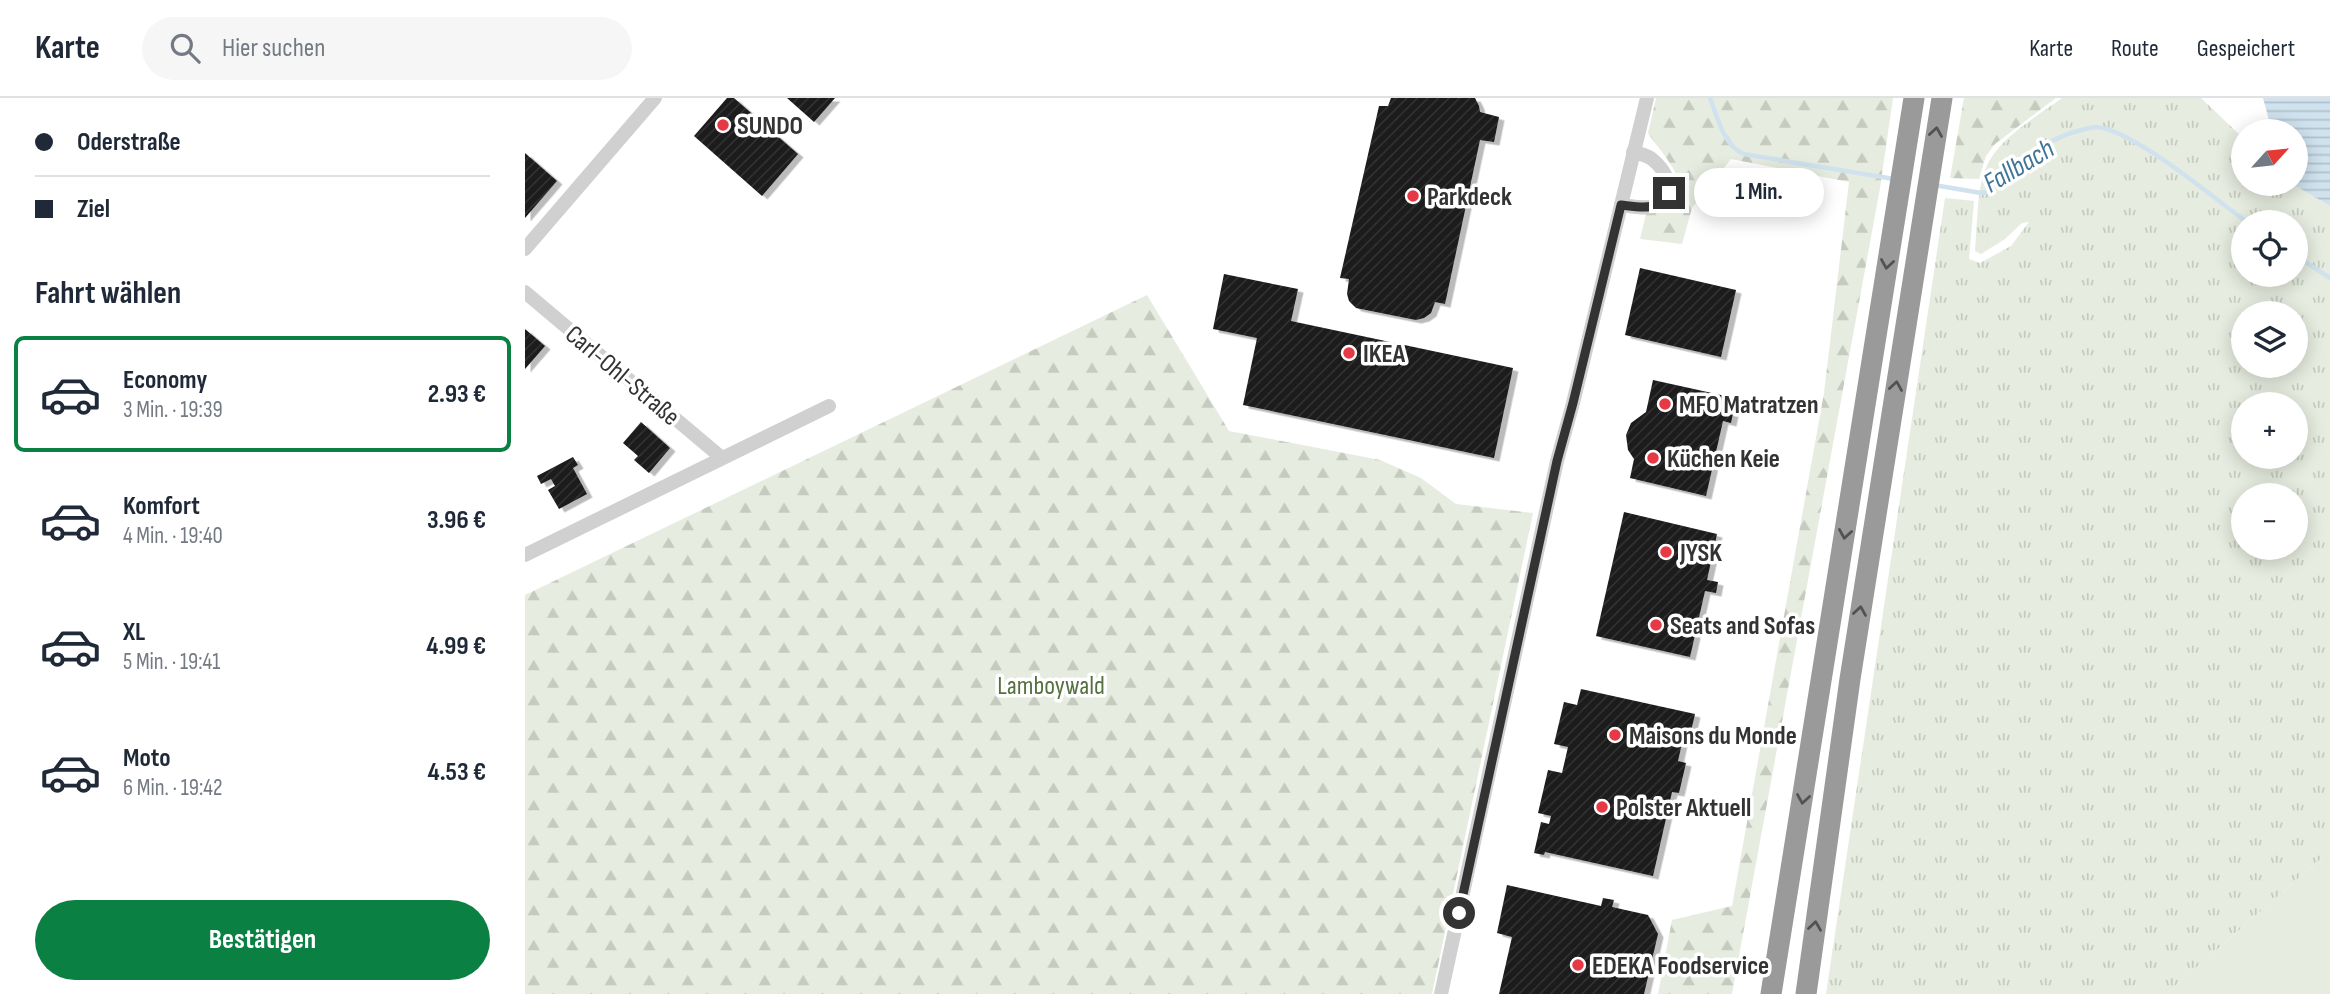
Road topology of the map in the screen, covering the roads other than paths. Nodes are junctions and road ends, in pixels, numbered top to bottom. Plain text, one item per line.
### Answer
1 (655, 98) edge
2 (1647, 98) edge
3 (1914, 98) edge
4 (1942, 98) edge
5 (1633, 152) junction
6 (1621, 205) junction
7 (525, 249) edge
8 (525, 292) edge
9 (829, 406) dead end
10 (722, 458) junction
11 (525, 555) edge
12 (1441, 994) edge
13 (1771, 994) edge
14 (1806, 994) edge

1 - 7 street
2 - 5 street
3 -> 13 highway
14 -> 4 highway
5 - 6 street
5 - 6 street
6 - 12 street
8 - 10 street, Carl-Ohl-Straße
9 - 10 street
10 - 11 street

